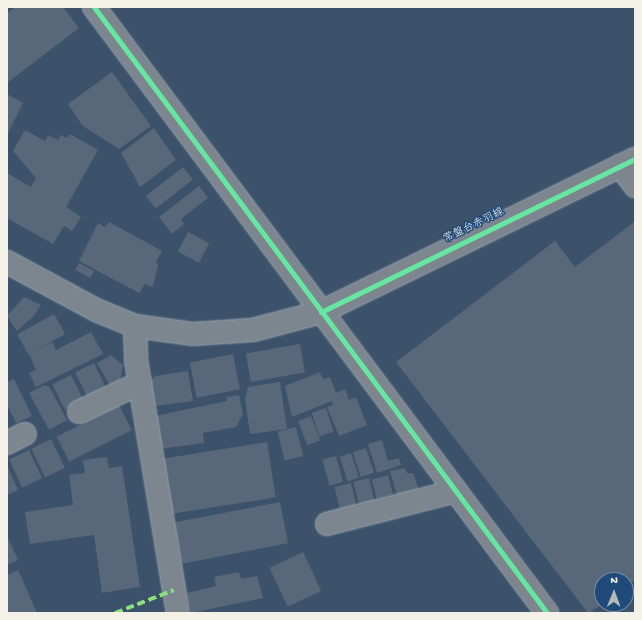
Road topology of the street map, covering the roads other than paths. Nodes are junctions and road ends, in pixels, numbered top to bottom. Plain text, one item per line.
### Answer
1 (94, 7) edge
2 (628, 162) edge
3 (635, 186) edge
4 (7, 262) edge
5 (321, 312) junction
6 (135, 326) junction
7 (140, 383) junction
8 (79, 412) dead end
9 (456, 491) junction
10 (327, 524) dead end
11 (178, 613) edge
12 (547, 613) edge

1 - 5 street
2 - 3 street
2 - 5 street, 常盤台赤羽線
4 - 6 street, 常盤台赤羽線
5 - 6 street, 常盤台赤羽線
5 - 9 street
6 - 7 street
7 - 8 street
7 - 11 street
9 - 10 street
9 - 12 street

